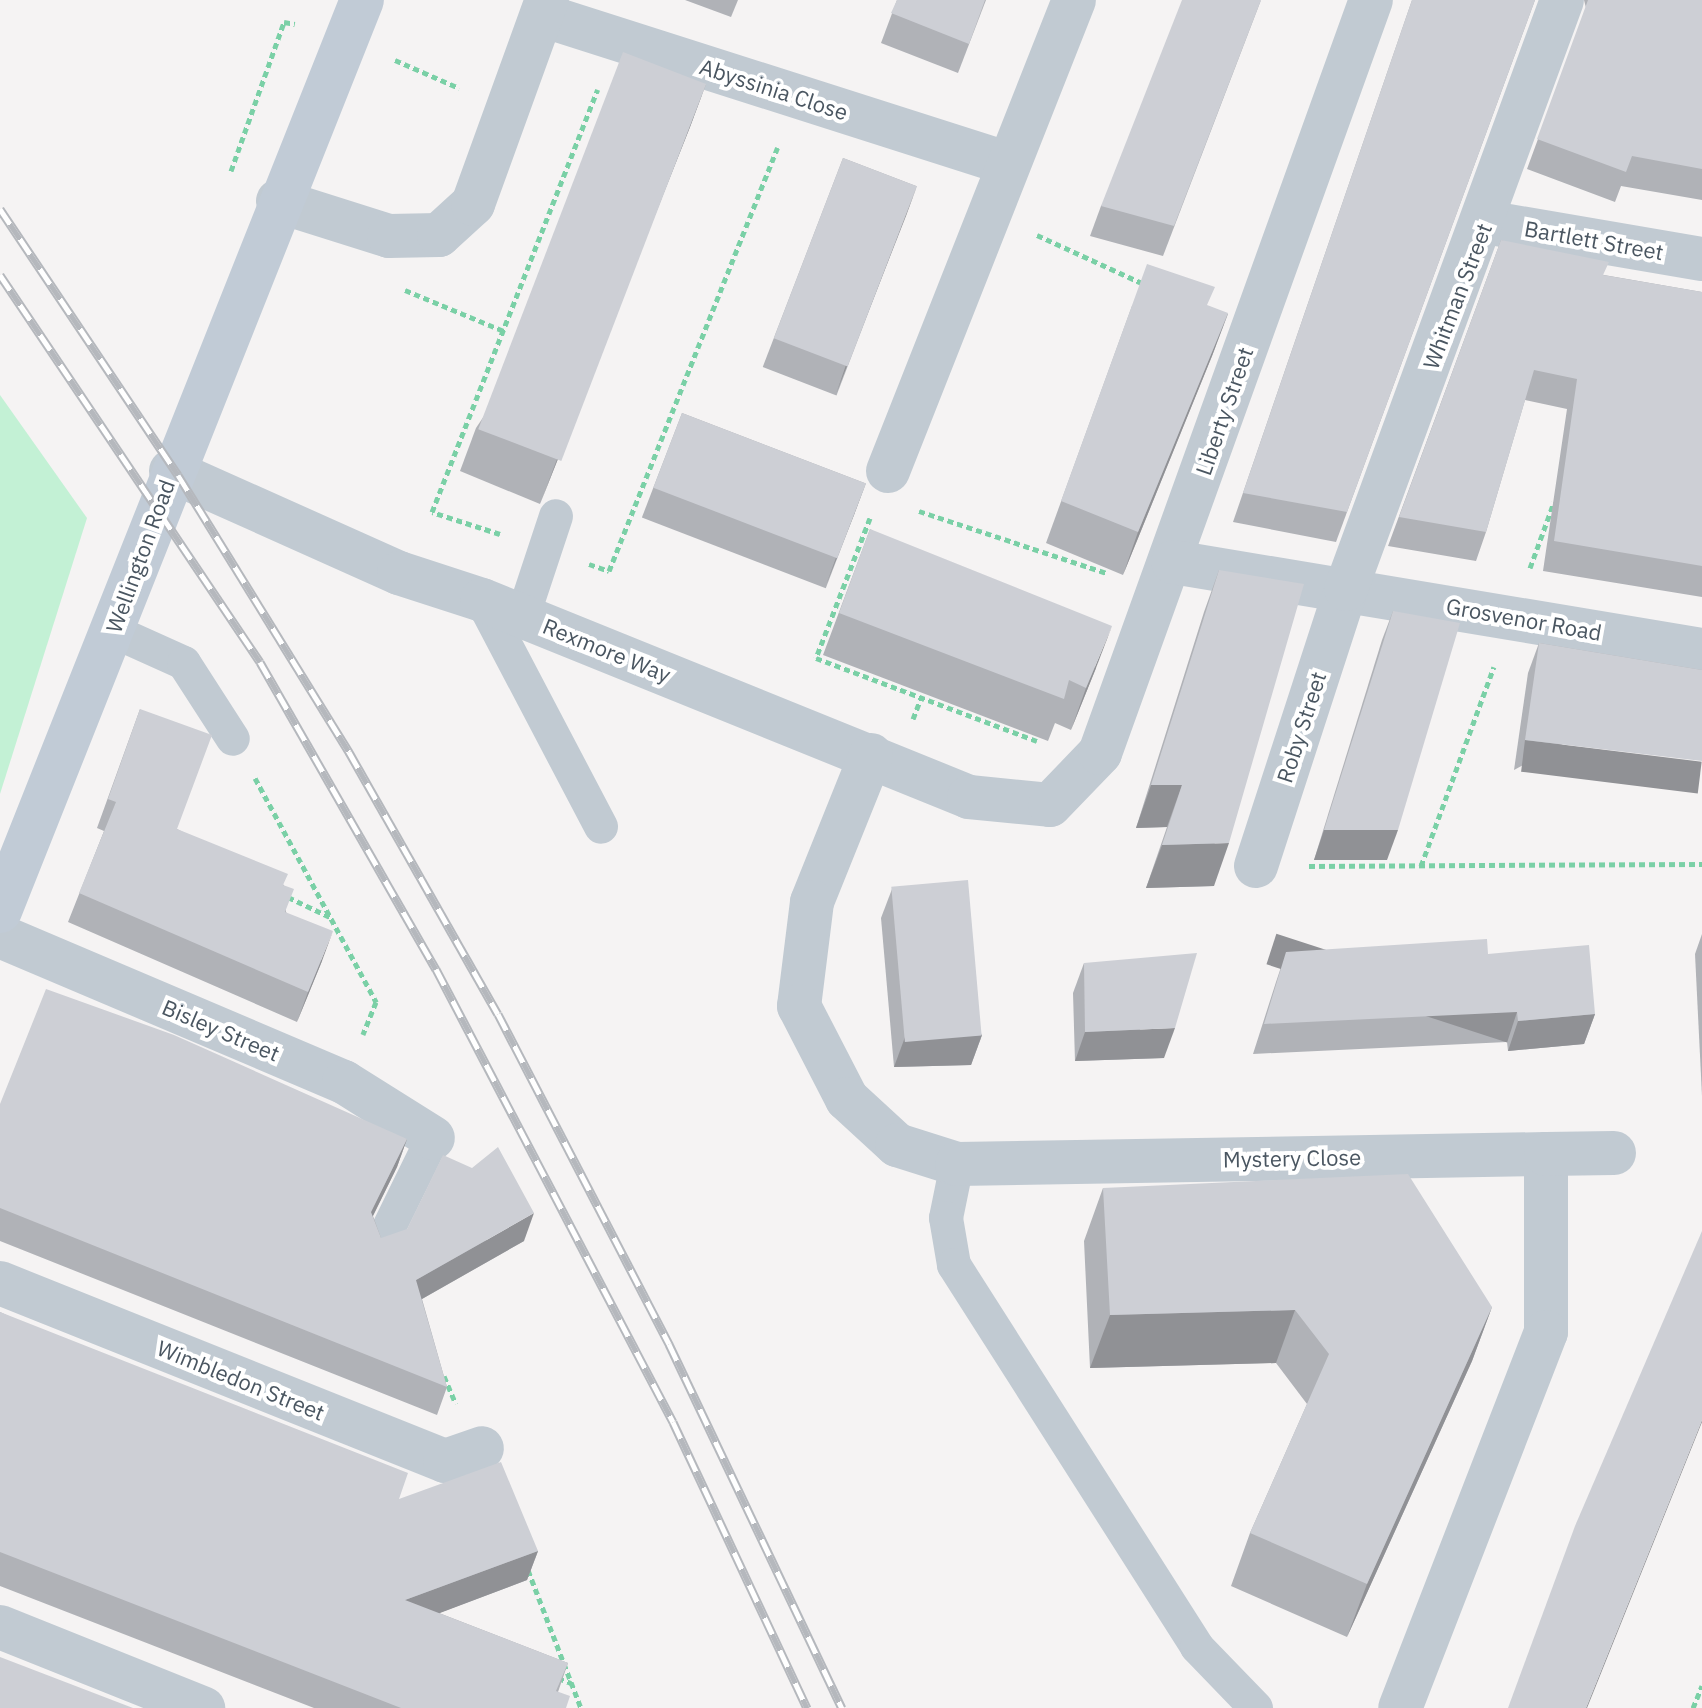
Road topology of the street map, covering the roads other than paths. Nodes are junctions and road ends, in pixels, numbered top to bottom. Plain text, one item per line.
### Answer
1 (1074, 0) edge
2 (1371, 0) edge
3 (1562, 0) edge
4 (544, 8) edge
5 (354, 19) edge
6 (1006, 163) junction
7 (278, 201) junction
8 (1485, 222) junction
9 (1702, 259) edge
10 (171, 471) junction
11 (898, 489) road end
12 (556, 516) dead end
13 (1167, 577) junction
14 (1346, 589) junction
15 (482, 600) junction
16 (523, 616) junction
17 (113, 631) junction
18 (1702, 650) edge
19 (233, 739) road end
20 (871, 755) junction
21 (1050, 805) joint
22 (601, 827) dead end
23 (1256, 866) road end
24 (0, 911) edge
25 (0, 936) edge
26 (433, 1138) joint
27 (1614, 1153) dead end
28 (1546, 1154) junction
29 (957, 1164) junction
30 (379, 1248) edge
31 (0, 1283) edge
32 (482, 1448) dead end
33 (0, 1627) edge
34 (203, 1708) edge
35 (1256, 1708) edge
36 (1400, 1708) edge

1 - 6 street
2 - 13 street, Liberty Street
3 - 8 street, Whitman Street
4 - 6 street, Abyssinia Close
4 - 7 street
5 - 7 main road, Wellington Road
6 - 11 street
7 - 10 main road, Wellington Road
8 - 9 street, Bartlett Street
8 - 14 street, Whitman Street
10 - 15 street, Rexmore Way
10 - 17 main road, Wellington Road
12 - 16 lane
13 - 14 street, Grosvenor Road
13 - 21 street, Liberty Street
14 - 18 street, Grosvenor Road
14 - 23 street, Roby Street
15 - 16 street, Rexmore Way
15 - 22 lane
16 - 20 street, Rexmore Way
17 - 19 lane
17 - 24 main road, Wellington Road
20 - 21 street, Rexmore Way
20 - 29 street, Mystery Close
25 - 26 street, Bisley Street
26 - 30 lane
27 - 28 street, Mystery Close
28 - 29 street, Mystery Close
28 - 36 street
29 - 35 lane
31 - 32 street, Wimbledon Street
33 - 34 street

